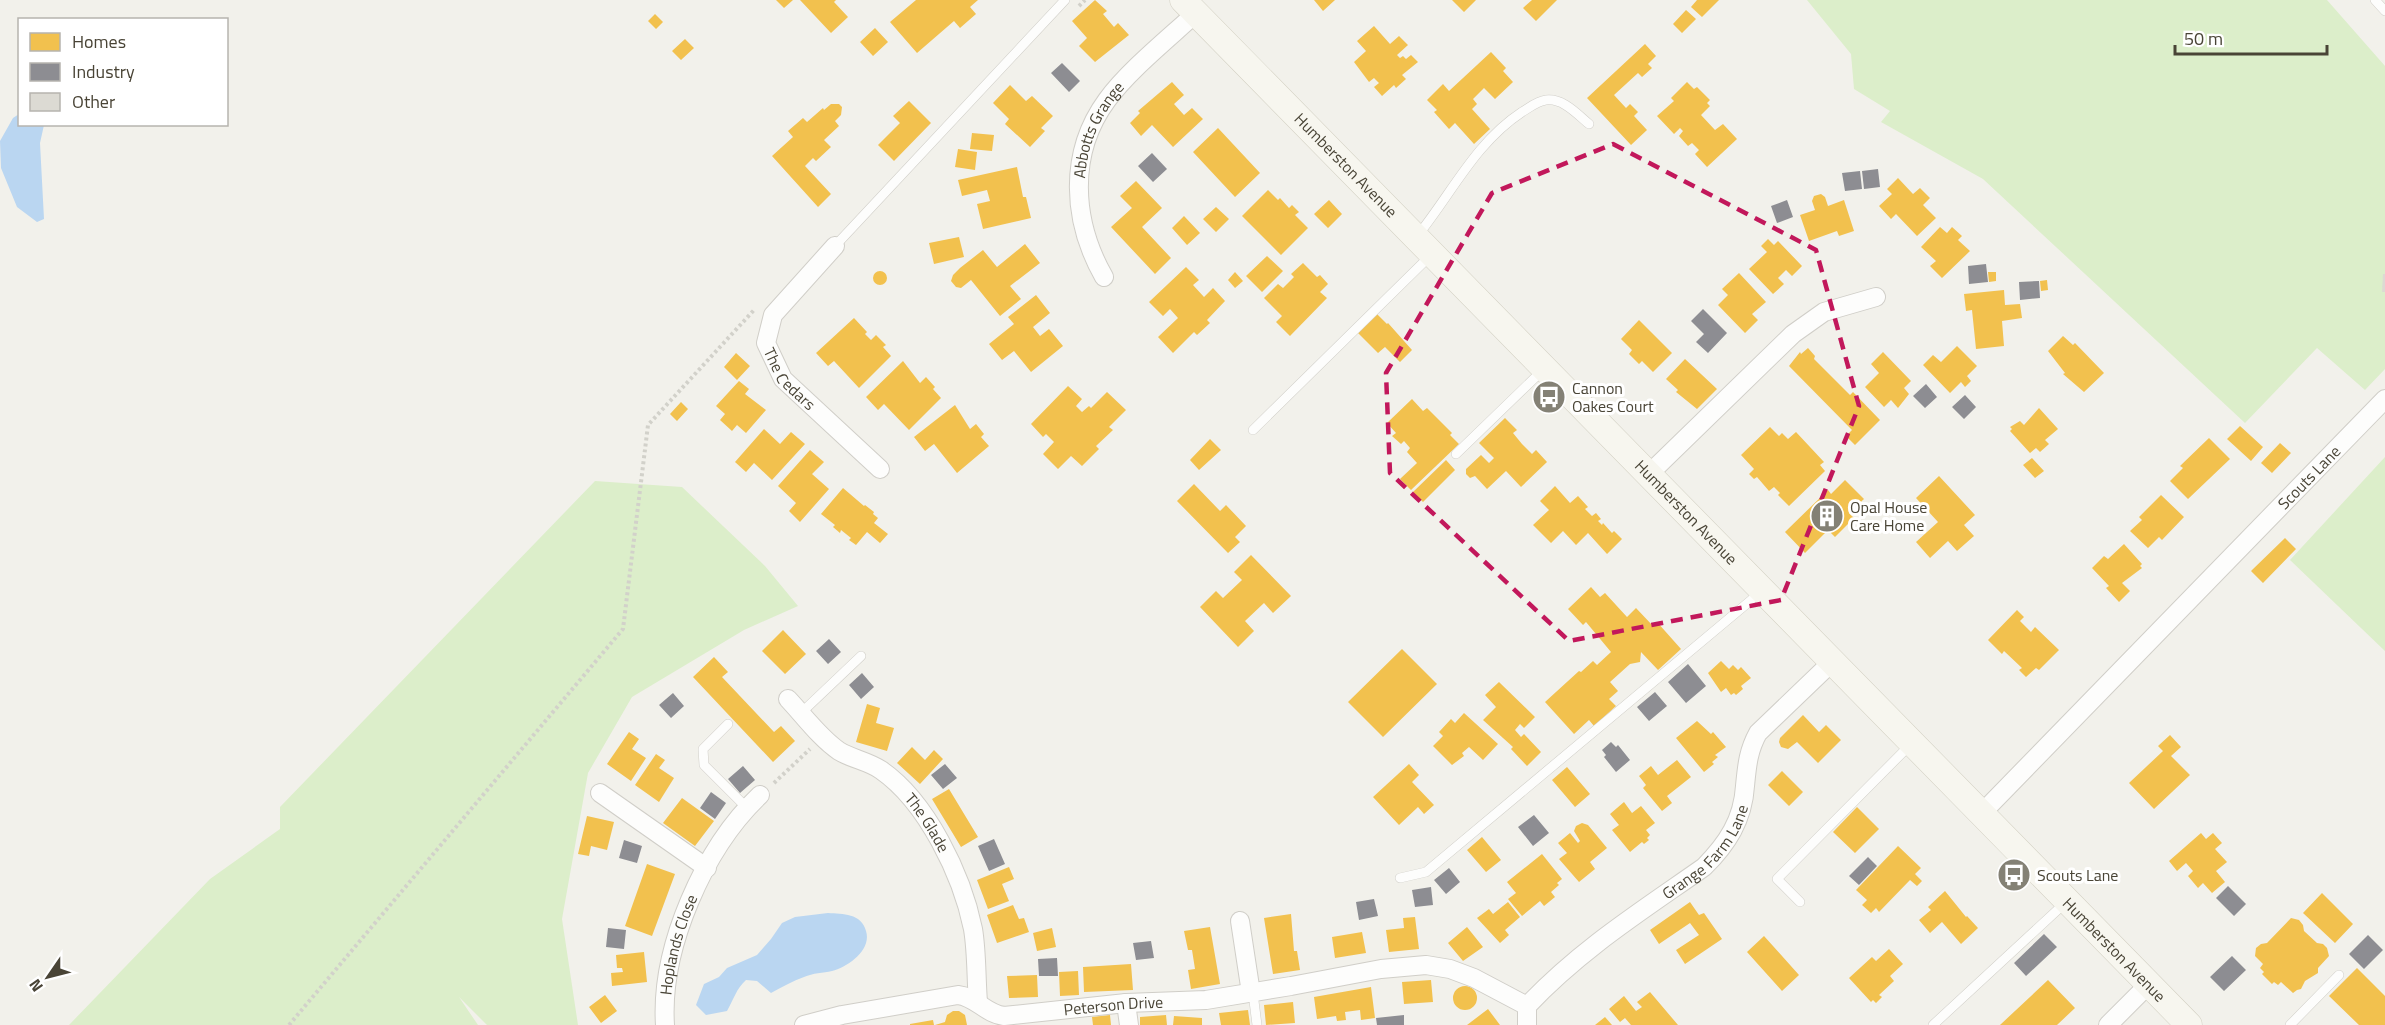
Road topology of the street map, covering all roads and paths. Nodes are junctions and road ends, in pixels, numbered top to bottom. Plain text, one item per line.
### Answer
1 (1065, 0) edge
2 (1085, 0) edge
3 (2374, 0) edge
4 (1190, 6) edge
5 (1077, 9) dead end
6 (2385, 11) edge
7 (1589, 124) dead end
8 (1425, 245) junction
9 (835, 246) joint
10 (1104, 277) dead end
11 (1876, 297) dead end
12 (758, 306) dead end
13 (1546, 368) junction
14 (2385, 399) edge
15 (1253, 430) dead end
16 (1456, 454) dead end
17 (880, 469) dead end
18 (1650, 473) junction
19 (1762, 591) junction
20 (861, 656) dead end
21 (1832, 662) junction
22 (788, 699) dead end
23 (801, 712) junction
24 (728, 724) dead end
25 (824, 736) junction
26 (1911, 743) junction
27 (600, 793) dead end
28 (754, 802) junction
29 (1981, 814) junction
30 (707, 868) junction
31 (1400, 878) dead end
32 (2067, 901) junction
33 (1800, 902) dead end
34 (1240, 921) dead end
35 (2338, 975) dead end
36 (2149, 984) junction
37 (1252, 993) junction
38 (980, 1003) junction
39 (1126, 1003) junction
40 (1527, 1006) junction
41 (843, 1020) edge
42 (289, 1025) edge
43 (665, 1025) edge
44 (804, 1025) edge
45 (983, 1025) edge
46 (1129, 1025) edge
47 (1257, 1025) edge
48 (1527, 1025) edge
49 (1933, 1025) edge
50 (2108, 1025) edge
51 (2189, 1025) edge
52 (2290, 1025) edge

1 - 9 lane
2 - 5 path
3 - 6 lane
4 - 8 main road, Humberston Avenue
4 - 10 street, Abbotts Grange
7 - 8 lane
8 - 13 main road, Humberston Avenue
8 - 15 lane
9 - 17 street, The Cedars
11 - 18 street
12 - 42 path
13 - 16 lane
13 - 18 main road, Humberston Avenue
14 - 29 street, Scouts Lane
18 - 19 main road, Humberston Avenue
19 - 21 main road, Humberston Avenue
19 - 31 lane
20 - 23 lane
21 - 26 main road, Humberston Avenue
21 - 40 street, Grange Farm Lane
22 - 23 street, The Glade
23 - 25 street, The Glade
24 - 28 lane
25 - 28 path
25 - 38 street, The Glade
26 - 29 main road, Humberston Avenue
26 - 33 lane
27 - 30 street
28 - 30 street, Hoplands Close
29 - 32 main road, Humberston Avenue
30 - 43 street, Hoplands Close
32 - 36 main road, Humberston Avenue
32 - 49 lane
34 - 37 street
35 - 52 lane
36 - 50 street
36 - 51 main road, Humberston Avenue
37 - 39 street, Peterson Drive
37 - 40 street, Peterson Drive
37 - 47 lane
38 - 39 street, Peterson Drive
38 - 41 street, Peterson Drive
38 - 45 street, The Glade
39 - 46 street
40 - 48 street
41 - 44 street, Peterson Drive

